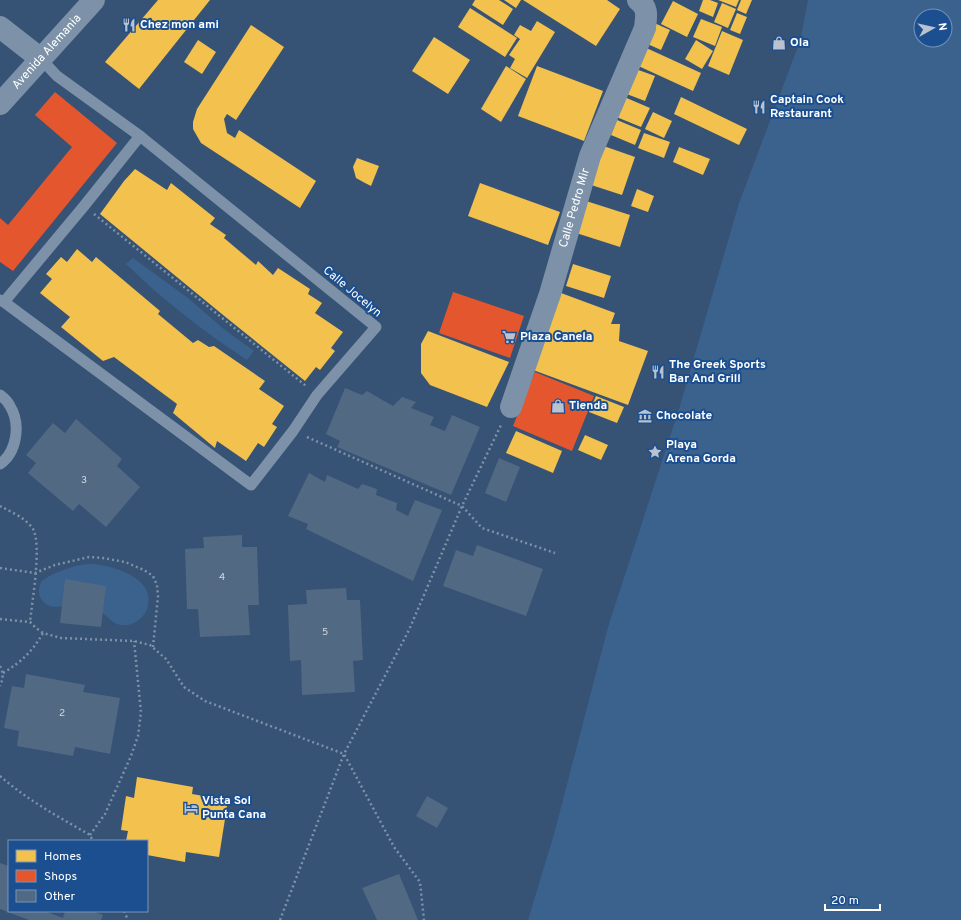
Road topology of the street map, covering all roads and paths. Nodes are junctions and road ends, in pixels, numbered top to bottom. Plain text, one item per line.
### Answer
1 (94, 0) edge
2 (643, 6) edge
3 (0, 28) edge
4 (41, 59) junction
5 (0, 104) edge
6 (140, 136) junction
7 (84, 206) junction
8 (2, 301) edge
9 (0, 395) edge
10 (317, 395) junction
11 (510, 407) joint
12 (293, 431) junction
13 (0, 464) edge
14 (0, 506) edge
15 (462, 506) junction
16 (555, 553) dead end
17 (0, 568) edge
18 (35, 573) junction
19 (0, 619) edge
20 (30, 622) junction
21 (42, 633) junction
22 (134, 641) junction
23 (153, 648) junction
24 (0, 666) edge
25 (3, 674) junction
26 (0, 686) edge
27 (344, 754) junction
28 (0, 776) edge
29 (90, 835) junction
30 (92, 840) edge
31 (280, 920) edge
32 (424, 920) edge

1 - 4 street, Avenida Alemania
2 - 11 street, Calle Pedro Mir
3 - 4 street
4 - 5 street, Avenida Alemania
4 - 6 lane
6 - 7 lane, Calle Jocelyn
6 - 10 lane, Calle Jocelyn
7 - 8 lane, Calle Jocelyn
7 - 10 path
8 - 12 lane, Calle Jocelyn
9 - 13 lane
10 - 12 lane, Calle Jocelyn
11 - 15 path
12 - 15 path
14 - 18 path
15 - 16 path
15 - 27 path
17 - 18 path
18 - 20 path
18 - 23 path
19 - 20 path
20 - 21 path
21 - 22 path
21 - 25 path
22 - 23 path
22 - 29 path
23 - 27 path
24 - 25 path
25 - 26 path
27 - 31 path
27 - 32 path
28 - 29 path
29 - 30 path

